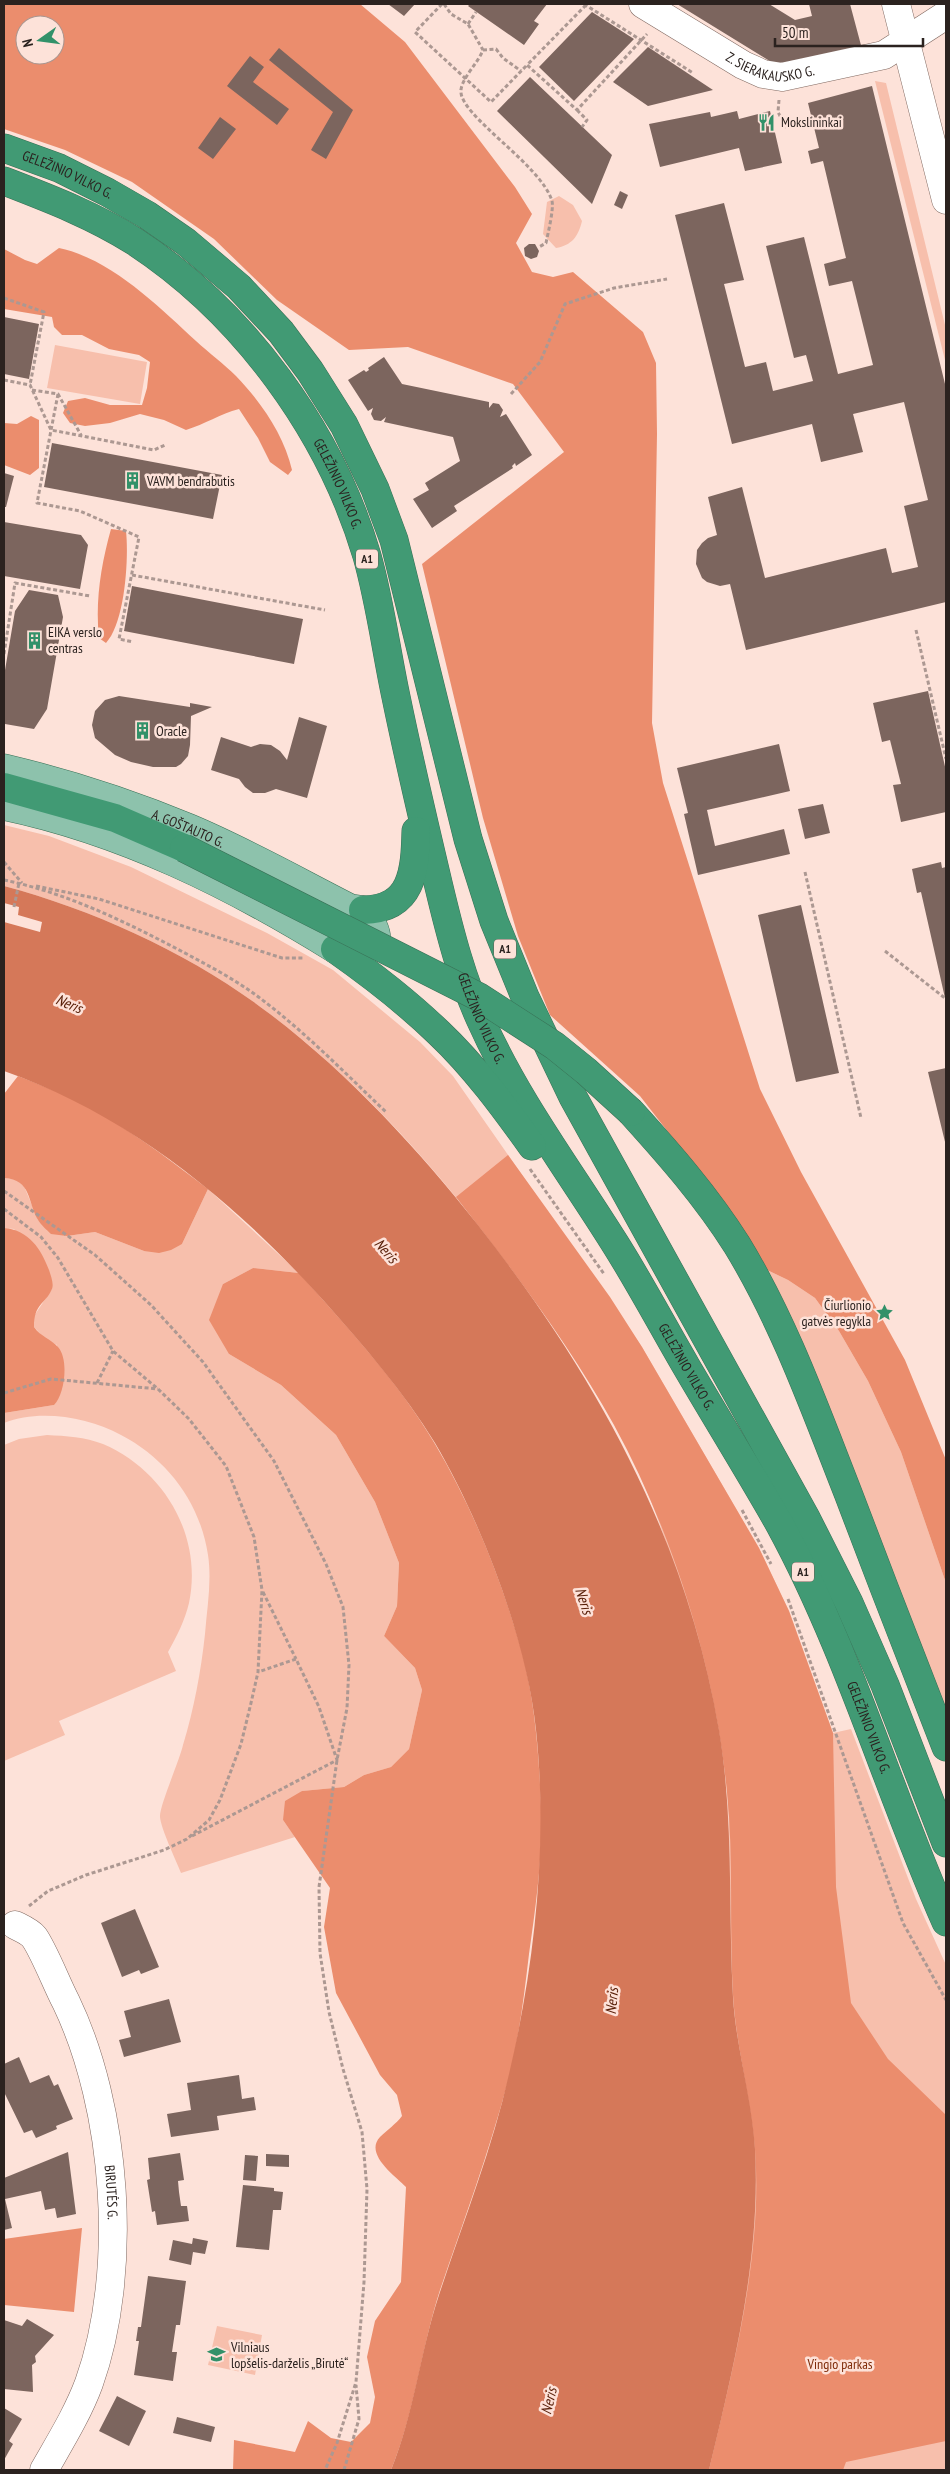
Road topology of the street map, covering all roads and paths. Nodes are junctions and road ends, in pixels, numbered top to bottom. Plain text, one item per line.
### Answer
1 (443, 4) edge
2 (585, 4) edge
3 (643, 4) edge
4 (896, 4) edge
5 (476, 12) dead end
6 (946, 14) edge
7 (468, 24) junction
8 (906, 40) junction
9 (643, 41) junction
10 (483, 50) junction
11 (528, 65) junction
12 (521, 71) junction
13 (693, 73) dead end
14 (782, 77) junction
15 (466, 79) junction
16 (577, 110) junction
17 (582, 127) dead end
18 (786, 128) dead end
19 (4, 148) edge
20 (4, 181) edge
21 (946, 200) edge
22 (539, 247) dead end
23 (667, 279) dead end
24 (4, 298) edge
25 (4, 380) edge
26 (30, 385) junction
27 (32, 390) junction
28 (58, 394) junction
29 (511, 394) dead end
30 (51, 430) junction
31 (81, 436) junction
32 (165, 445) dead end
33 (132, 575) junction
34 (90, 596) dead end
35 (325, 610) dead end
36 (916, 630) dead end
37 (133, 642) dead end
38 (4, 654) edge
39 (945, 750) edge
40 (946, 759) edge
41 (4, 768) edge
42 (4, 787) edge
43 (416, 792) junction
44 (4, 806) edge
45 (4, 862) edge
46 (805, 872) dead end
47 (4, 880) edge
48 (21, 883) junction
49 (14, 907) dead end
50 (362, 910) junction
51 (335, 949) junction
52 (884, 951) dead end
53 (309, 958) dead end
54 (946, 999) edge
55 (386, 1112) dead end
56 (861, 1118) dead end
57 (524, 1161) dead end
58 (4, 1191) edge
59 (4, 1209) edge
60 (615, 1244) junction
61 (608, 1280) dead end
62 (113, 1351) junction
63 (97, 1383) junction
64 (158, 1389) junction
65 (4, 1392) edge
66 (738, 1503) dead end
67 (776, 1572) dead end
68 (262, 1590) junction
69 (785, 1590) dead end
70 (296, 1658) junction
71 (258, 1672) junction
72 (946, 1747) edge
73 (337, 1760) junction
74 (187, 1839) junction
75 (946, 1844) edge
76 (946, 1922) edge
77 (15, 1925) joint
78 (946, 2000) edge
79 (356, 2382) junction
80 (44, 2470) edge
81 (325, 2470) edge
82 (344, 2470) edge

1 - 7 path
1 - 15 path
2 - 9 path
2 - 11 path
3 - 14 street, Z. SIERAKAUSKO G.
4 - 8 street
5 - 7 path
6 - 8 street, Z. SIERAKAUSKO G.
7 - 10 path
8 - 14 street, Z. SIERAKAUSKO G.
8 - 21 street
9 - 13 path
9 - 16 path
10 - 12 path
10 - 15 path
11 - 12 path
11 - 16 path
12 - 15 path
14 - 18 path
15 - 22 path
16 - 17 path
19 - 75 highway, GELEŽINIO VILKO G. / A1
20 - 43 highway, GELEŽINIO VILKO G. / A1
23 - 29 path
24 - 26 path
25 - 26 path
26 - 27 path
27 - 28 path
27 - 30 path
28 - 30 path
28 - 31 path
30 - 31 path
30 - 33 path
31 - 32 path
33 - 35 path
33 - 37 path
34 - 38 path
36 - 39 path
39 - 40 path
41 - 50 main road, A. GOŠTAUTO G.
42 - 72 highway, bridge
43 - 50 highway
43 - 60 highway, GELEŽINIO VILKO G. / A1
44 - 51 main road
45 - 48 path
46 - 56 path
47 - 48 path
48 - 49 path
48 - 53 path
48 - 55 path
50 - 51 main road
51 - 60 highway
52 - 54 path
57 - 61 path
58 - 73 path
59 - 62 path
60 - 76 highway, GELEŽINIO VILKO G. / A1
62 - 63 path
62 - 64 path
63 - 64 path
63 - 65 path
64 - 68 path
66 - 67 path
68 - 70 path
68 - 71 path
69 - 78 path
70 - 71 path
70 - 73 path
71 - 74 path
73 - 74 path
73 - 79 path
74 - 77 path
77 - 80 street, BIRUTĖS G.
79 - 81 path
79 - 82 path

